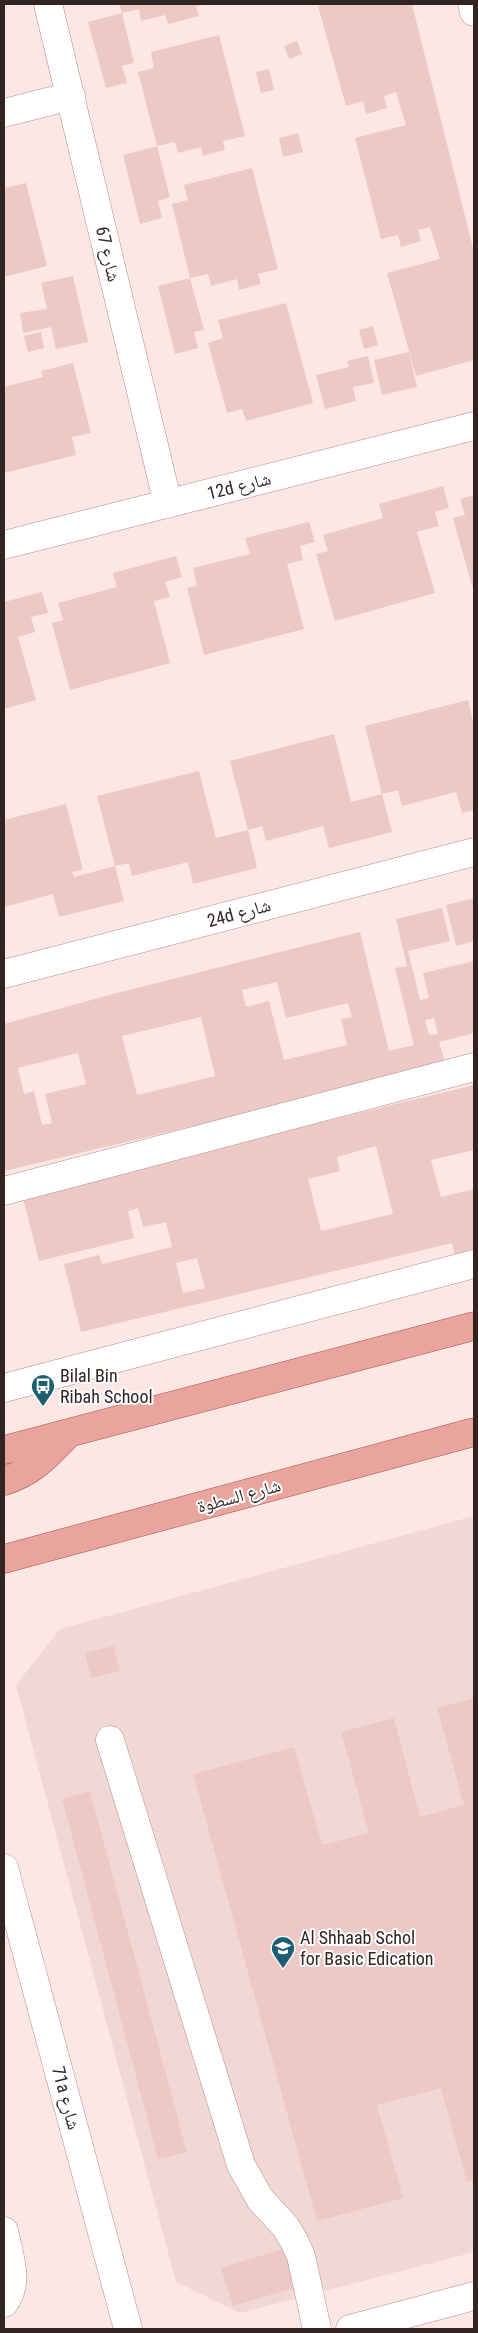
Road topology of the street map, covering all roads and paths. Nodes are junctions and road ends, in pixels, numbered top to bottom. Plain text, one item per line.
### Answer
1 (48, 4) edge
2 (472, 4) edge
3 (474, 12) edge
4 (70, 96) junction
5 (4, 113) edge
6 (474, 426) edge
7 (168, 504) junction
8 (4, 546) edge
9 (474, 852) edge
10 (4, 974) edge
11 (474, 1067) edge
12 (4, 1191) edge
13 (474, 1264) edge
14 (474, 1326) edge
15 (4, 1388) edge
16 (474, 1432) edge
17 (69, 1433) junction
18 (4, 1450) edge
19 (4, 1481) edge
20 (4, 1559) edge
21 (110, 1740) dead end
22 (4, 1868) edge
23 (4, 2231) edge
24 (474, 2296) edge
25 (4, 2303) edge
26 (128, 2329) edge
27 (317, 2329) edge
28 (350, 2329) edge

1 - 4 street, شارع 67
2 - 3 street
4 - 5 street
4 - 7 street, شارع 67
6 - 7 street, 12d شارع
7 - 8 street, 12d شارع
9 - 10 street, 24d شارع
11 - 12 street
13 - 15 street
14 - 17 main road
16 - 20 main road, شارع السطوة
17 - 18 main road
17 - 19 main road
21 - 27 street
22 - 26 street, 71a شارع
23 - 25 street
24 - 28 street

